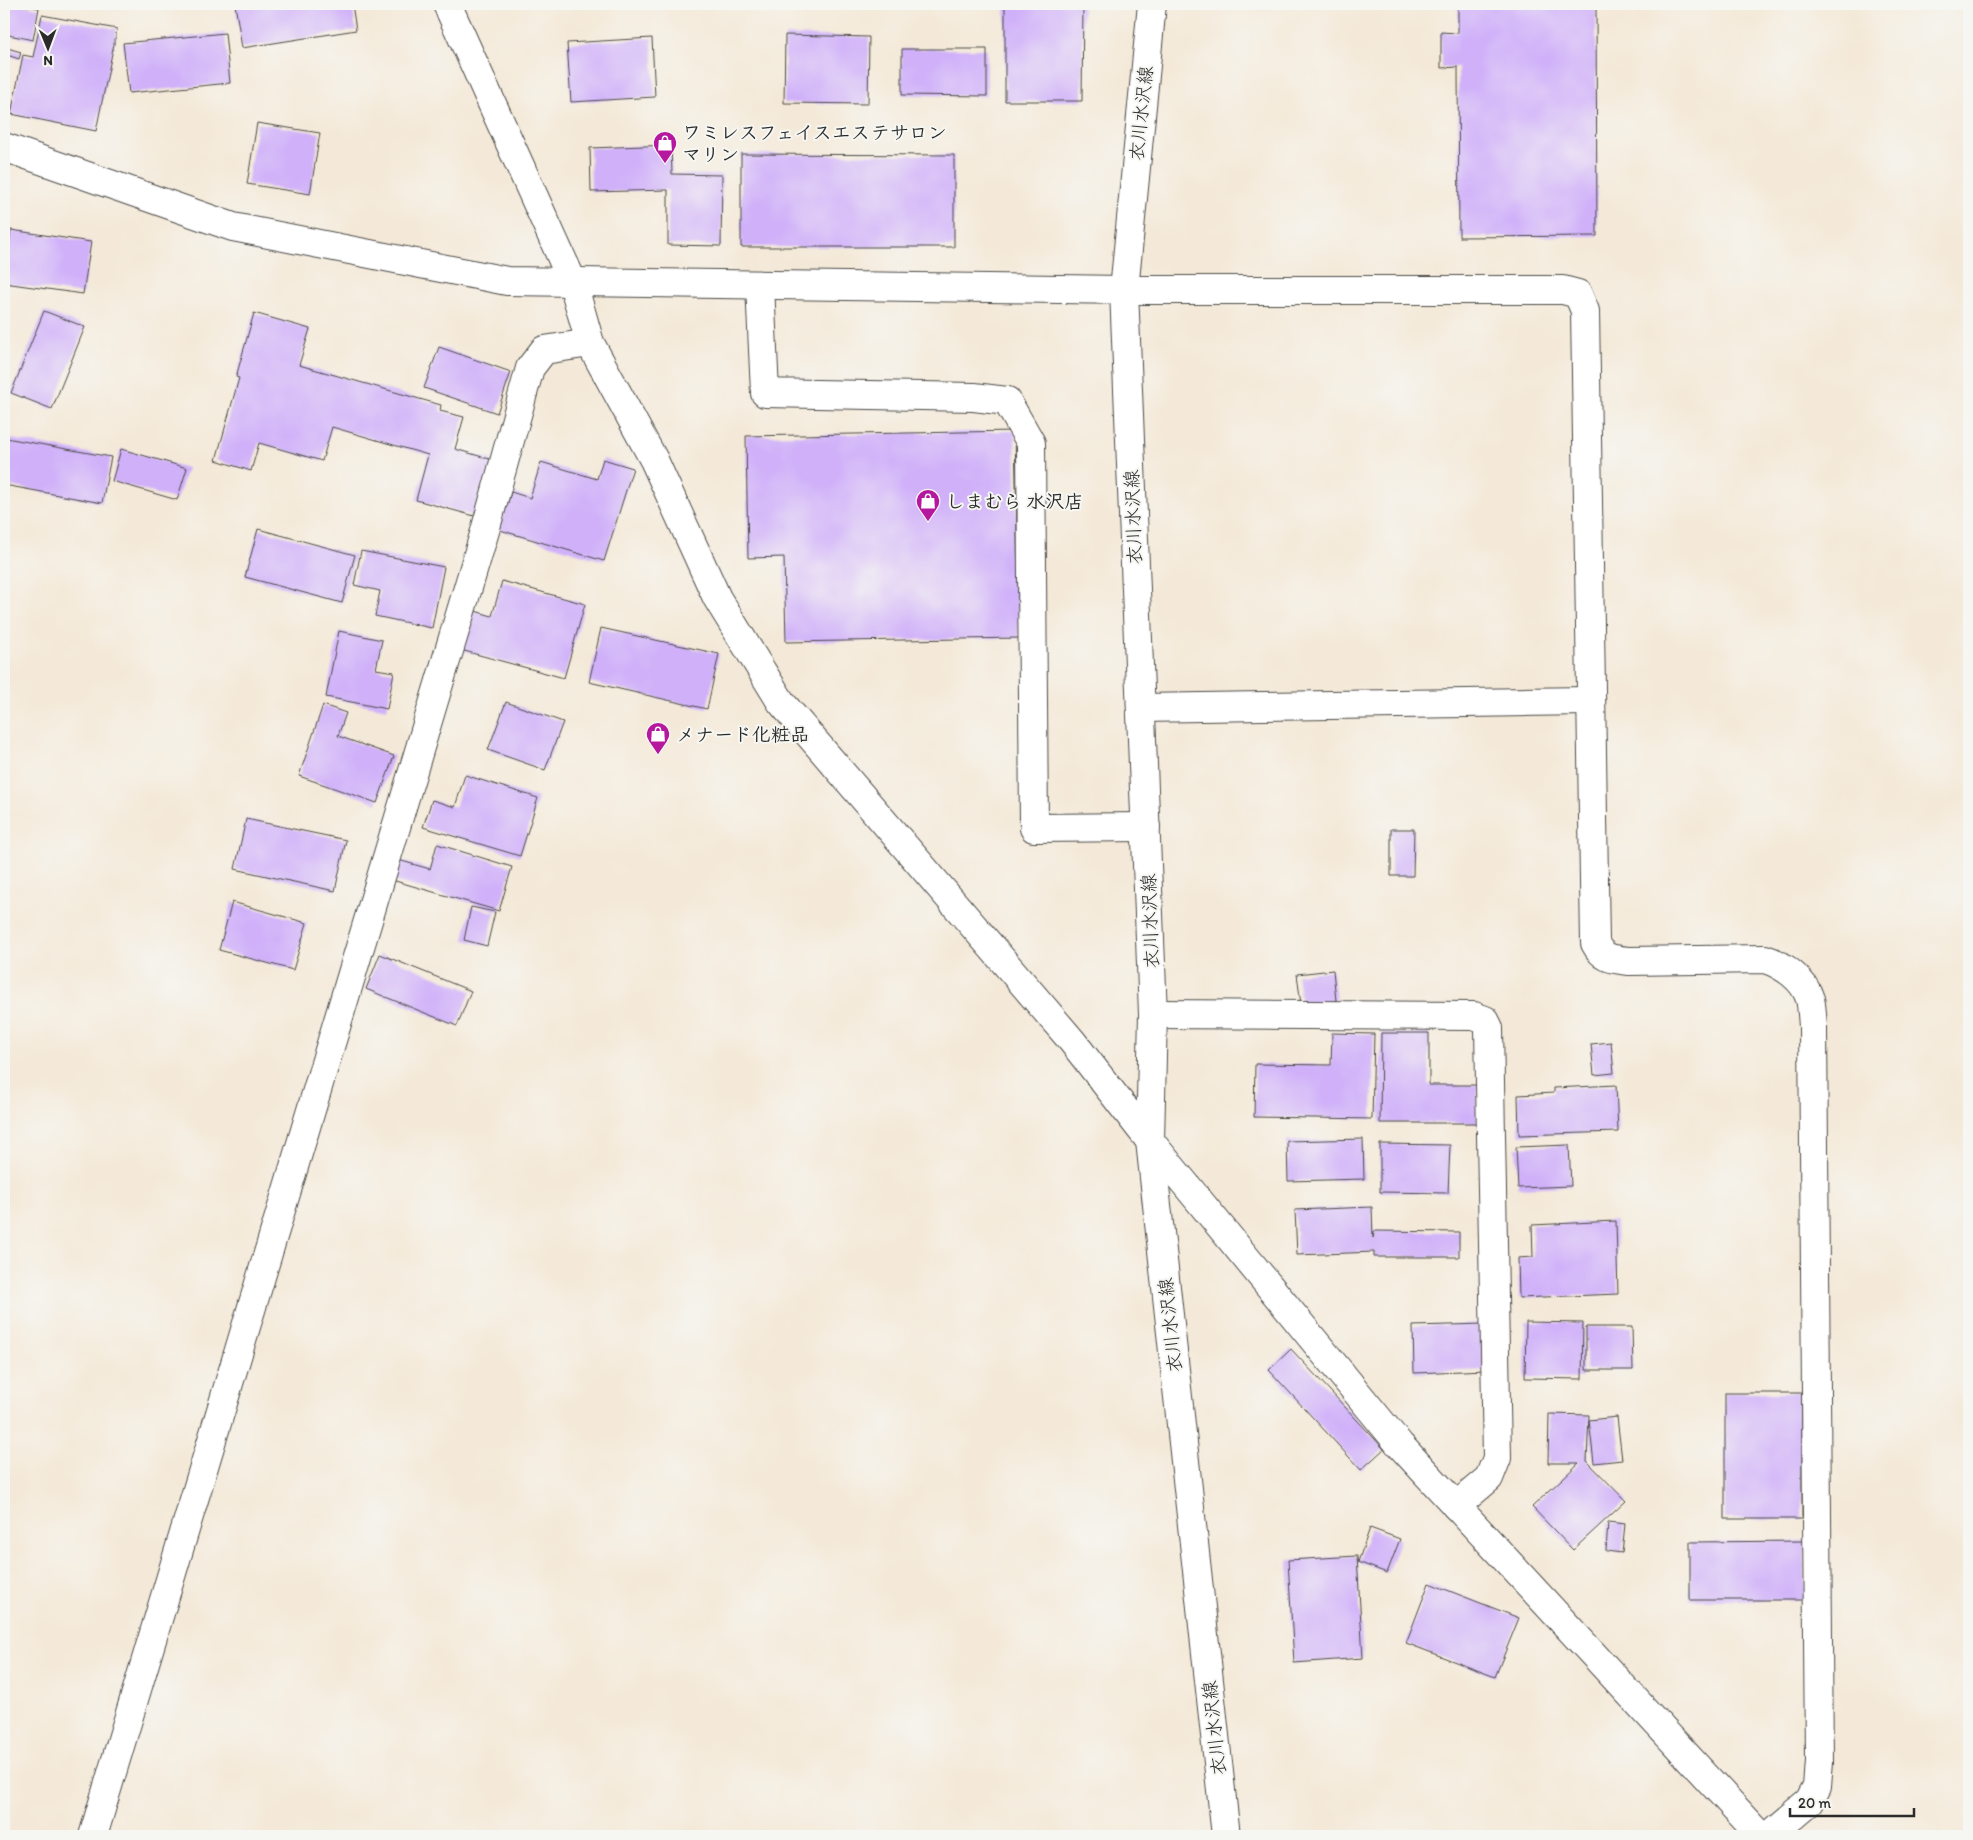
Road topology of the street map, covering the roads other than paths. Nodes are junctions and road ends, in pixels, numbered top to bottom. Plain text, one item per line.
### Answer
1 (447, 4) edge
2 (1152, 4) edge
3 (4, 147) edge
4 (573, 283) junction
5 (760, 285) junction
6 (1124, 290) junction
7 (590, 343) junction
8 (1590, 701) junction
9 (1141, 708) junction
10 (1146, 826) junction
11 (1153, 1014) junction
12 (1150, 1141) junction
13 (1456, 1506) junction
14 (93, 1836) edge
15 (1226, 1836) edge
16 (1761, 1836) edge
17 (1769, 1836) edge

1 - 4 street
2 - 6 street, 衣川水沢線
3 - 4 street
4 - 5 street
4 - 7 street
5 - 6 street
5 - 10 street
6 - 8 street
6 - 9 street, 衣川水沢線
7 - 12 street
7 - 14 street
8 - 9 street
8 - 17 street
9 - 10 street, 衣川水沢線
10 - 11 street, 衣川水沢線
11 - 12 street, 衣川水沢線
11 - 13 street
12 - 13 street
12 - 15 street, 衣川水沢線
13 - 16 street

